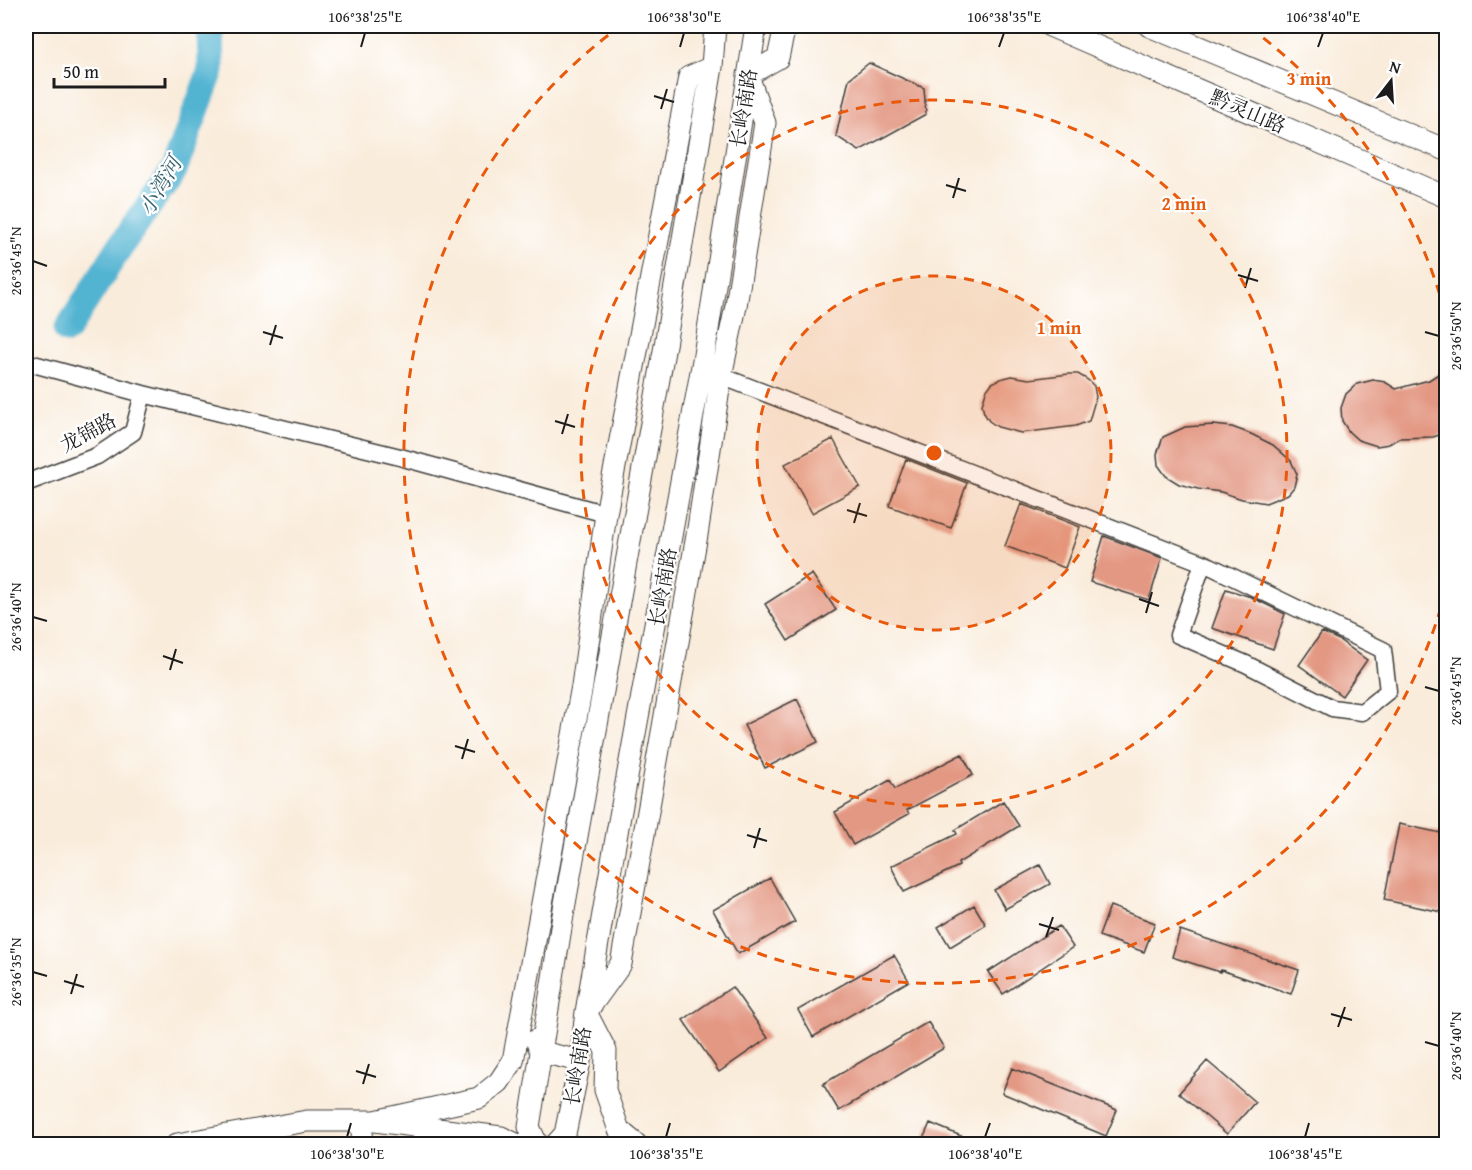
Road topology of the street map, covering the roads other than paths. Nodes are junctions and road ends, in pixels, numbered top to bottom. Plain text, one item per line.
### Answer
1 (715, 26) edge
2 (756, 26) edge
3 (785, 26) edge
4 (1050, 26) edge
5 (1149, 26) edge
6 (712, 67) junction
7 (748, 75) junction
8 (1446, 150) edge
9 (1446, 197) edge
10 (26, 362) edge
11 (721, 376) junction
12 (143, 394) junction
13 (26, 483) edge
14 (606, 514) junction
15 (1203, 563) junction
16 (553, 981) junction
17 (586, 1012) junction
18 (522, 1013) junction
19 (541, 1052) junction
20 (580, 1061) junction
21 (368, 1121) junction
22 (177, 1144) edge
23 (363, 1144) edge
24 (516, 1144) edge
25 (537, 1144) edge
26 (556, 1144) edge
27 (636, 1144) edge

1 - 6 main road, 长岭南路
2 - 7 main road, 长岭南路
3 - 7 main road
4 - 9 main road, 黔灵山路
5 - 8 main road, 黔灵山路
6 - 14 main road
6 - 16 main road, 长岭南路
7 - 11 main road
7 - 17 main road, 长岭南路
10 - 12 street
11 - 15 street
11 - 17 main road
12 - 13 street, 龙锦路
12 - 14 street
14 - 18 main road
15 - 15 street
16 - 18 main road
16 - 19 main road, 长岭南路
17 - 20 main road, 长岭南路
17 - 27 main road
18 - 19 main road
18 - 21 main road
19 - 20 main road
19 - 25 main road, 长岭南路
20 - 26 main road, 长岭南路
21 - 22 main road
21 - 23 main road
21 - 24 main road

